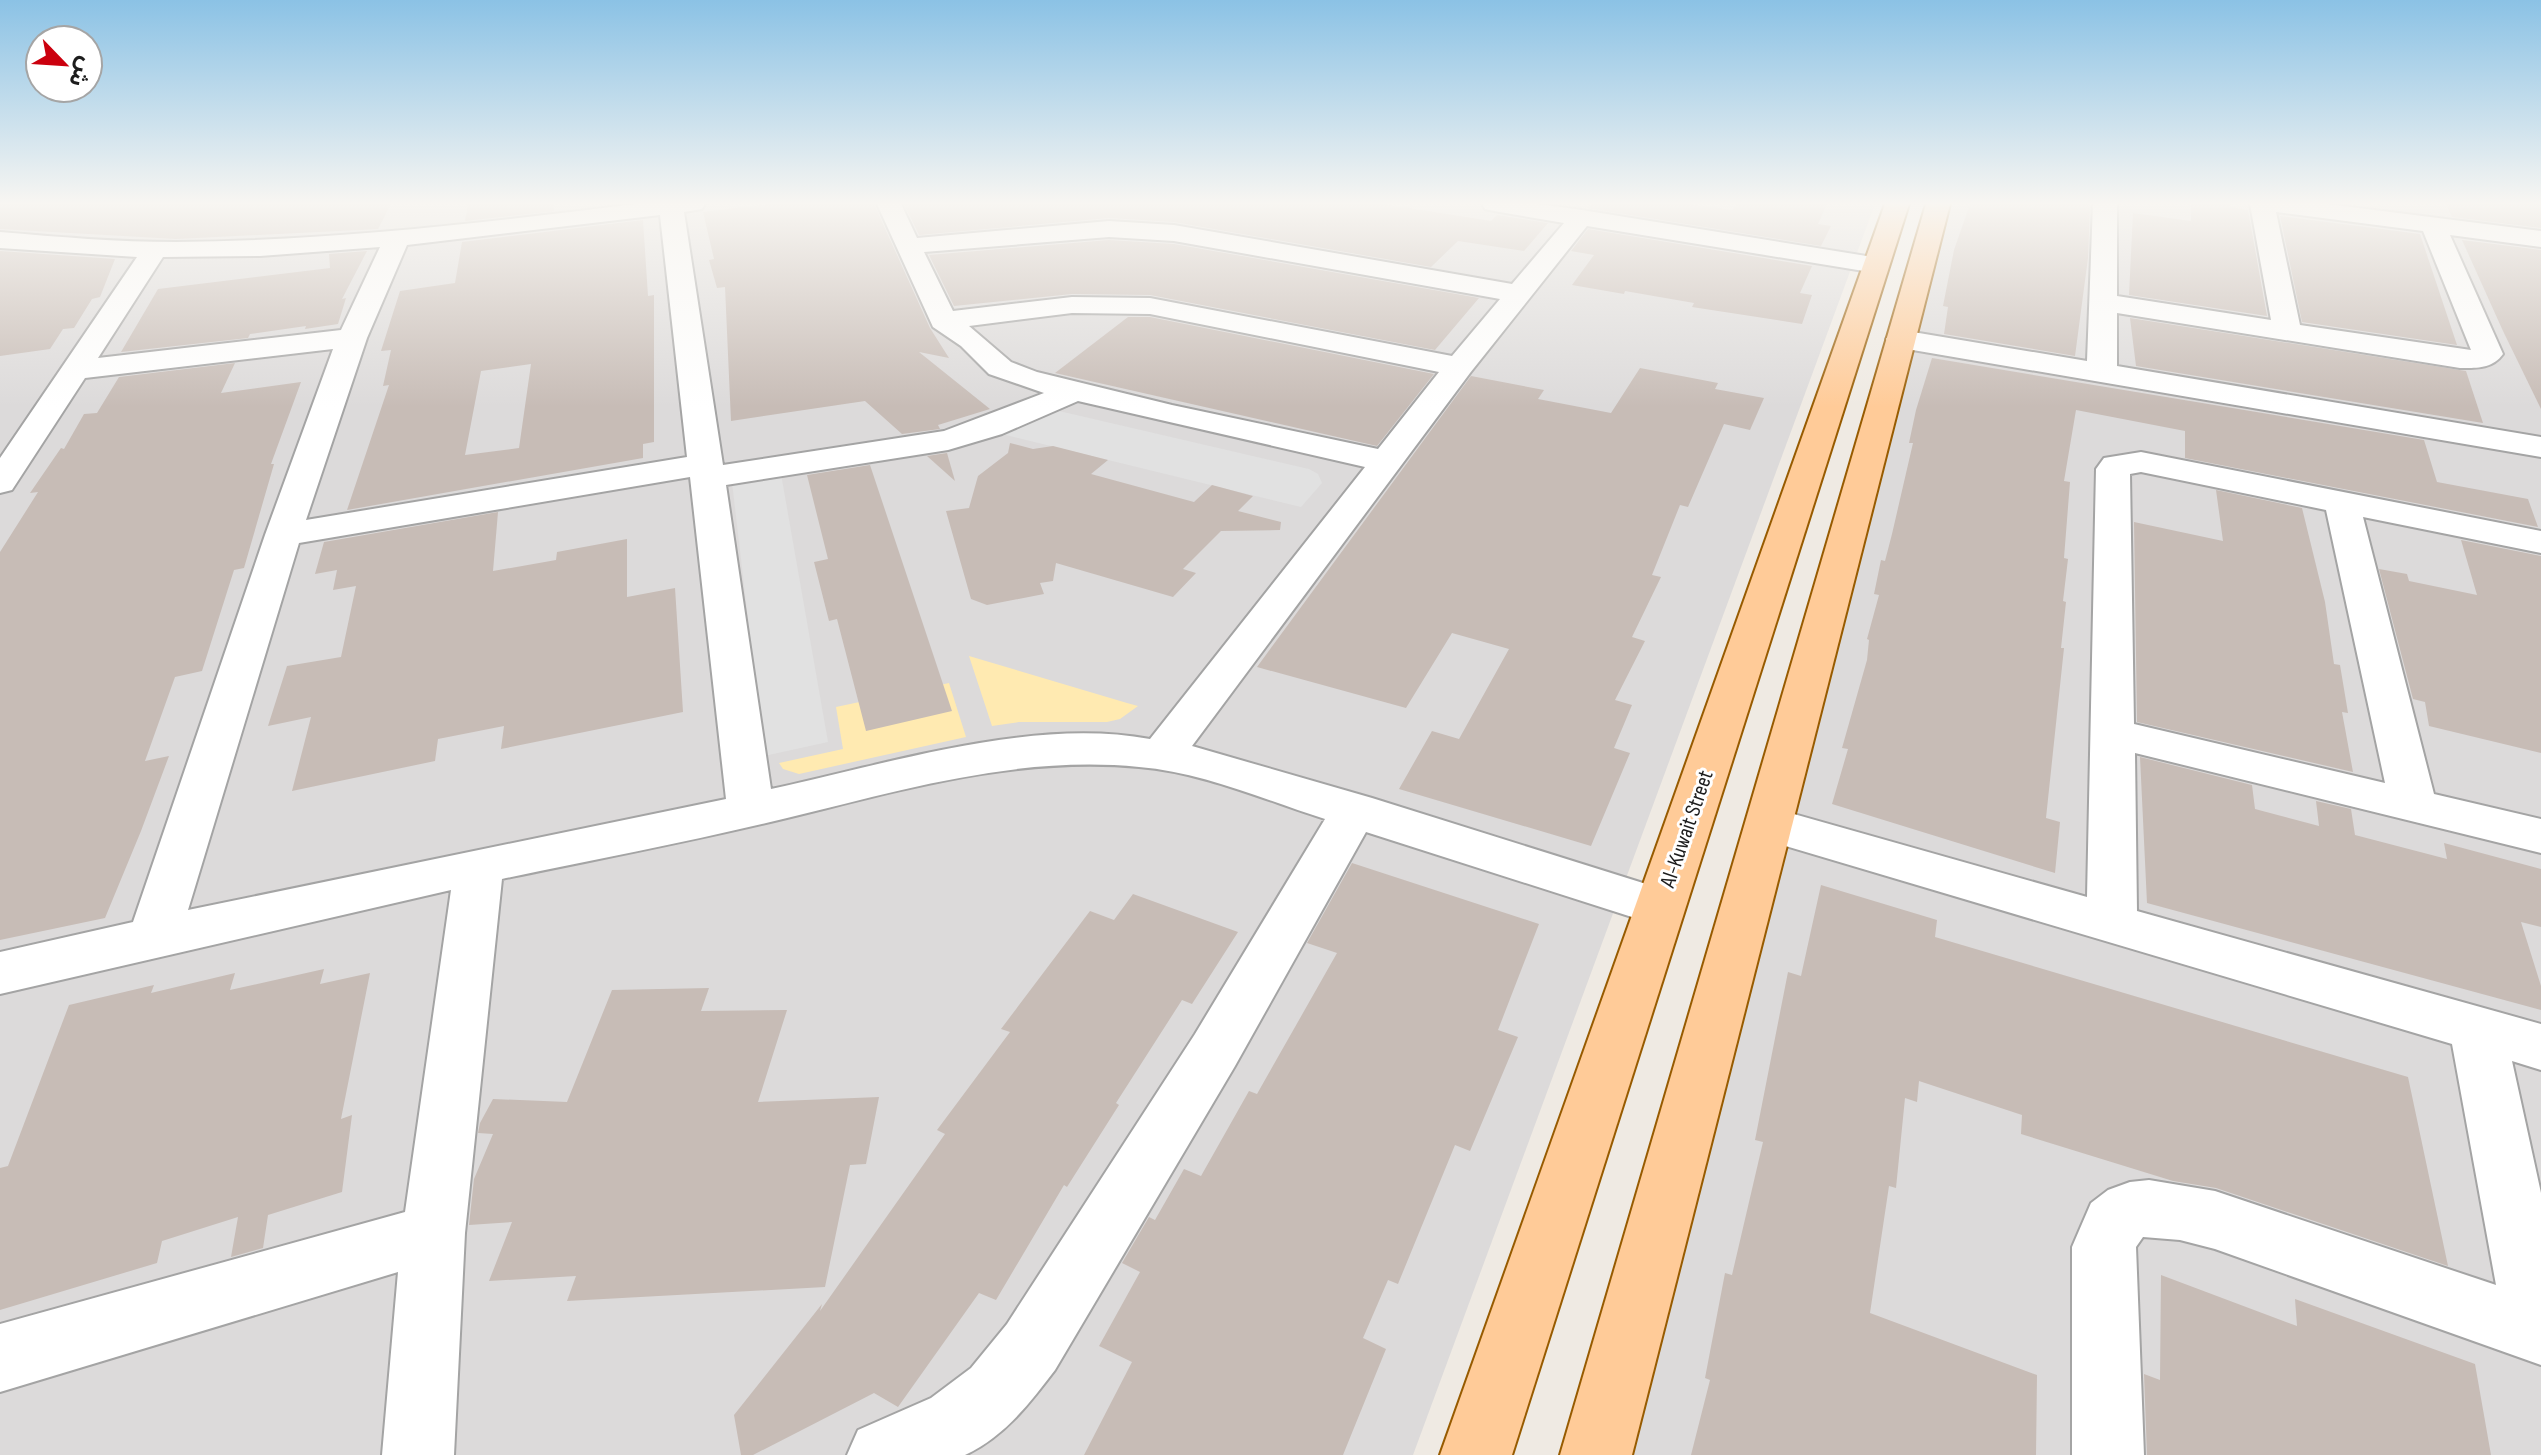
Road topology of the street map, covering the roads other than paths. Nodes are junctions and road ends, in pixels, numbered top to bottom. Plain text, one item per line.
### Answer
1 (140, 272) edge
2 (382, 272) edge
3 (686, 272) edge
4 (921, 272) edge
5 (1394, 272) edge
6 (1537, 272) edge
7 (1874, 272) edge
8 (1919, 272) edge
9 (2103, 272) edge
10 (2275, 272) edge
11 (2453, 272) edge
12 (1519, 294) junction
13 (2102, 302) junction
14 (943, 321) junction
15 (2287, 331) junction
16 (352, 338) junction
17 (1901, 339) junction
18 (1459, 367) junction
19 (75, 370) junction
20 (2102, 373) junction
21 (1076, 391) junction
22 (2541, 447) edge
23 (1385, 461) junction
24 (706, 471) junction
25 (0, 483) edge
26 (1803, 484) junction
27 (1859, 492) junction
28 (2342, 503) junction
29 (283, 535) junction
30 (2541, 542) edge
31 (2111, 733) junction
32 (1163, 753) junction
33 (2413, 805) junction
34 (1355, 809) junction
35 (751, 810) junction
36 (1769, 824) junction
37 (2541, 836) edge
38 (479, 866) junction
39 (1660, 907) junction
40 (2112, 923) junction
41 (154, 937) junction
42 (0, 973) edge
43 (2477, 1028) junction
44 (2541, 1047) edge
45 (433, 1233) junction
46 (2540, 1331) edge
47 (0, 1358) edge
48 (418, 1455) edge
49 (883, 1455) edge
50 (1476, 1455) edge
51 (1596, 1455) edge
52 (2108, 1455) edge

1 - 19 street
2 - 16 street
3 - 24 street
4 - 14 street
5 - 12 street
6 - 12 street
7 - 26 main road, Al-Kuwait Street
8 - 17 main road
9 - 13 street
10 - 15 street
11 - 15 street
12 - 18 street
13 - 15 street
13 - 20 street
14 - 18 street
14 - 21 street
16 - 19 street
16 - 29 street
17 - 20 street
17 - 27 main road
18 - 23 street
19 - 25 street
20 - 22 street
21 - 23 street
21 - 24 street
23 - 32 street
24 - 29 street
24 - 35 street
26 - 27 main road
26 - 39 main road, Al-Kuwait Street
27 - 36 main road
28 - 30 street
28 - 31 street
28 - 33 street
29 - 41 street
31 - 33 street
31 - 40 street
32 - 34 street
32 - 35 street
33 - 37 street
34 - 39 street
34 - 49 street
35 - 38 street
36 - 40 street
36 - 51 main road
38 - 41 street
38 - 45 street
39 - 50 main road, Al-Kuwait Street
40 - 43 street
41 - 42 street
43 - 44 street
43 - 46 street
45 - 47 street
45 - 48 street
46 - 52 street

